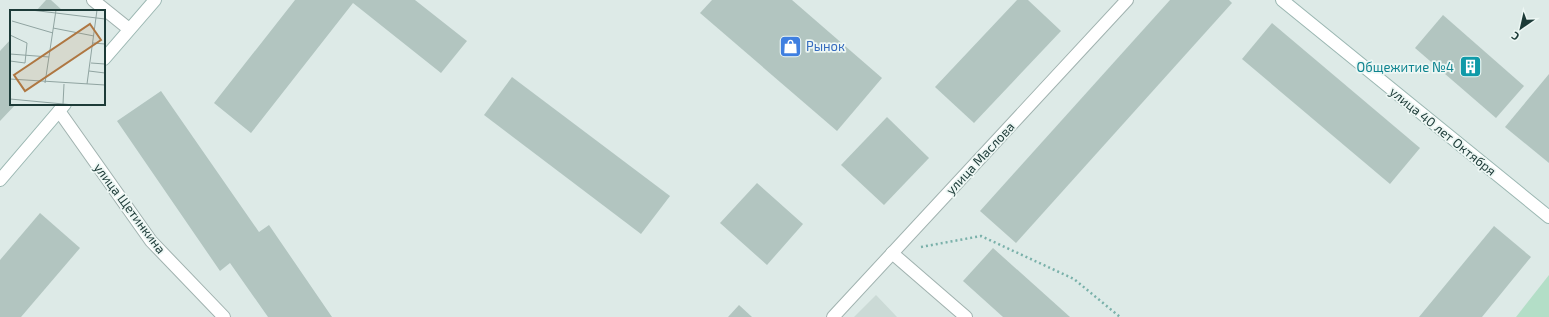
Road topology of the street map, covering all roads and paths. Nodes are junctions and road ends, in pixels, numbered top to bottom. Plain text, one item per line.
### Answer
1 (93, 0) edge
2 (155, 0) edge
3 (1127, 0) edge
4 (1282, 0) edge
5 (129, 29) junction
6 (105, 57) edge
7 (62, 108) edge
8 (0, 180) edge
9 (1549, 217) edge
10 (892, 253) junction
11 (224, 317) edge
12 (833, 317) edge
13 (966, 317) edge
14 (1120, 317) edge

1 - 5 street
2 - 5 street
3 - 10 street, улица Маслова
4 - 9 street, улица 40 лет Октября
5 - 6 street
7 - 8 street
7 - 11 street, улица Щетинкина
10 - 12 street, улица Маслова
10 - 13 street
10 - 14 path

